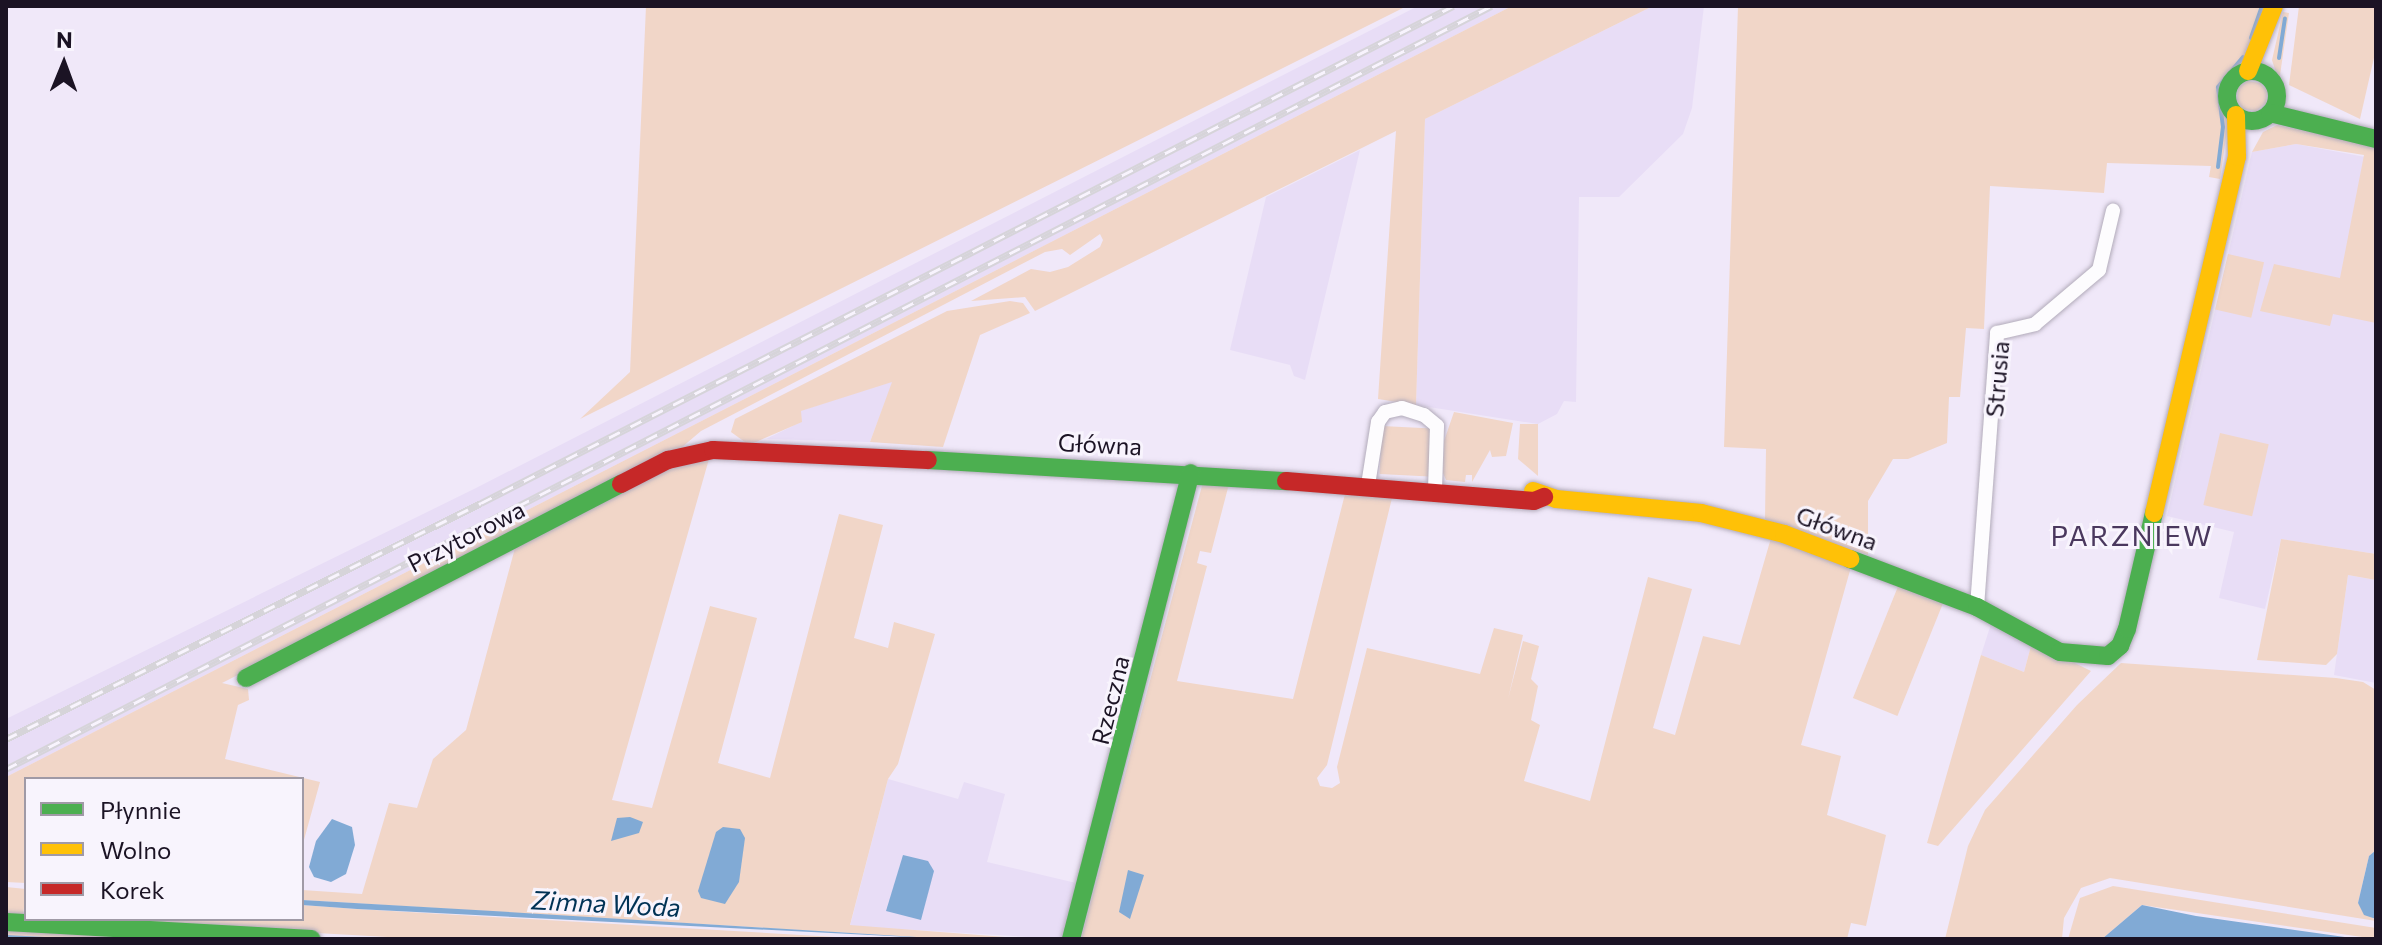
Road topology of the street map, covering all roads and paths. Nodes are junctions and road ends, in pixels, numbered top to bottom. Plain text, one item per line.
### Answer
1 (2272, 14) edge
2 (2248, 71) junction
3 (2272, 84) junction
4 (2236, 115) junction
5 (2263, 116) junction
6 (2337, 126) junction
7 (2376, 139) edge
8 (2237, 157) junction
9 (2113, 211) dead end
10 (713, 450) joint
11 (1191, 473) junction
12 (1368, 485) junction
13 (1435, 490) junction
14 (1977, 607) junction
15 (246, 678) dead end
16 (6, 922) edge
17 (312, 939) edge
18 (1071, 939) edge

1 - 2 street
1 - 3 street
2 - 3 street
2 - 4 street
3 - 5 street
3 - 6 street
4 - 5 street
4 - 8 street
5 - 6 street
5 - 8 street
6 - 7 street
8 - 14 street, Główna
9 - 14 street, Strusia
10 - 11 street, Główna
10 - 15 street, Przytorowa
11 - 12 street, Główna
11 - 18 street, Rzeczna
12 - 13 street, Główna
12 - 13 street
13 - 14 street, Główna
16 - 17 street

